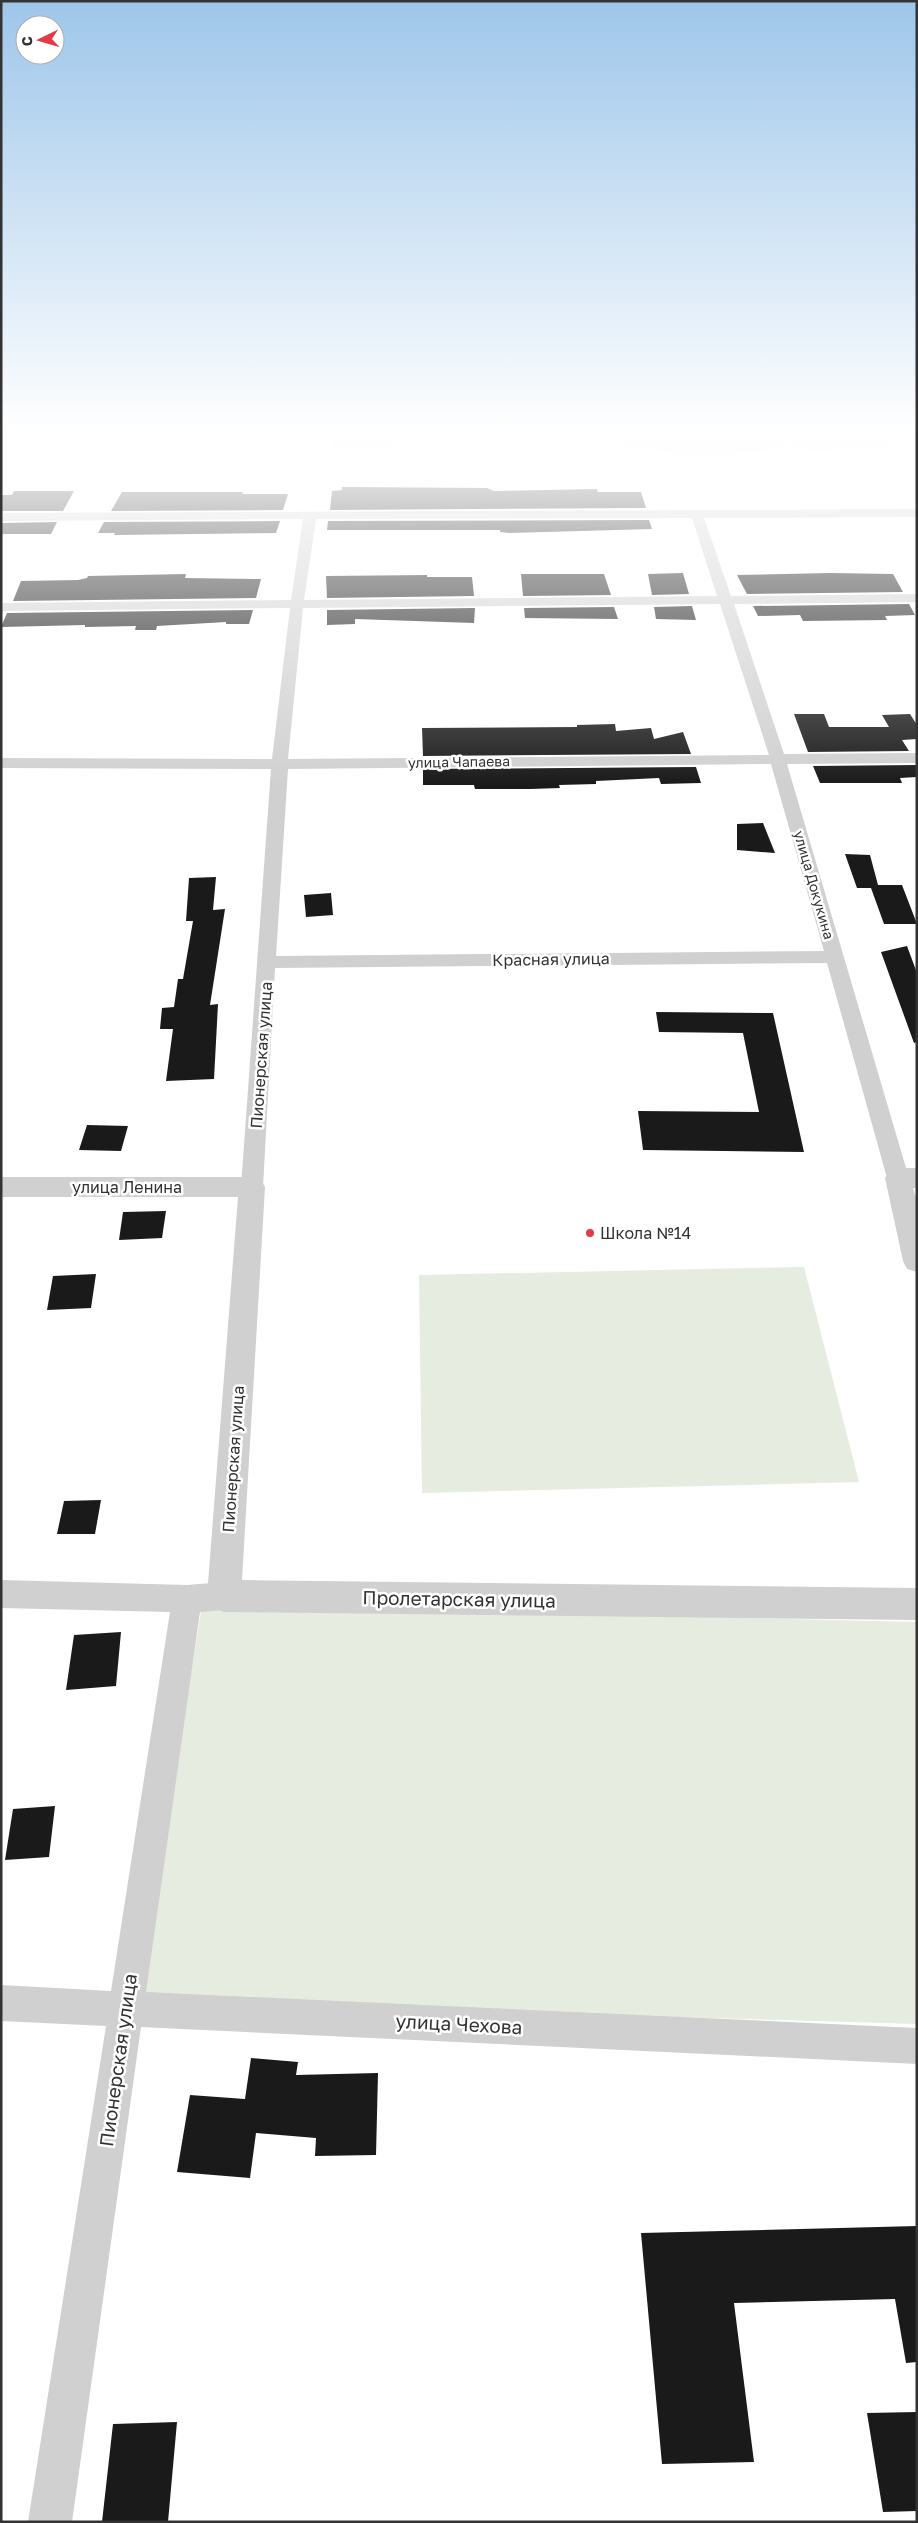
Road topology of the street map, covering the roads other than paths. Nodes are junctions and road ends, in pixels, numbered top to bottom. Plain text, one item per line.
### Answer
1 (304, 549) edge
2 (708, 549) edge
3 (917, 598) edge
4 (725, 600) junction
5 (295, 604) junction
6 (1, 607) edge
7 (917, 758) edge
8 (778, 759) junction
9 (1, 763) edge
10 (280, 764) junction
11 (835, 957) junction
12 (267, 962) junction
13 (907, 1178) edge
14 (1, 1187) edge
15 (252, 1187) junction
16 (917, 1261) edge
17 (1, 1594) edge
18 (224, 1596) junction
19 (187, 1599) junction
20 (917, 1604) edge
21 (1, 2003) edge
22 (126, 2009) junction
23 (917, 2046) edge
24 (50, 2522) edge

1 - 5 street, Пионерская улица
2 - 4 street, улица Докукина
3 - 4 street
4 - 5 street
4 - 8 street, улица Докукина
5 - 6 street
5 - 10 street, Пионерская улица
7 - 8 street, улица Чапаева
8 - 10 street, улица Чапаева
8 - 11 street, улица Докукина
9 - 10 street, улица Чапаева
10 - 12 street, Пионерская улица
11 - 12 street, Красная улица
11 - 13 street, улица Докукина
12 - 15 street, Пионерская улица
13 - 16 street, улица Докукина
14 - 15 street, улица Ленина
15 - 18 street, Пионерская улица
17 - 19 street, Пролетарская улица
18 - 19 street, Пролетарская улица
18 - 20 street, Пролетарская улица
19 - 22 street, Пионерская улица
21 - 22 street, улица Чехова
22 - 23 street, улица Чехова
22 - 24 street, Пионерская улица

